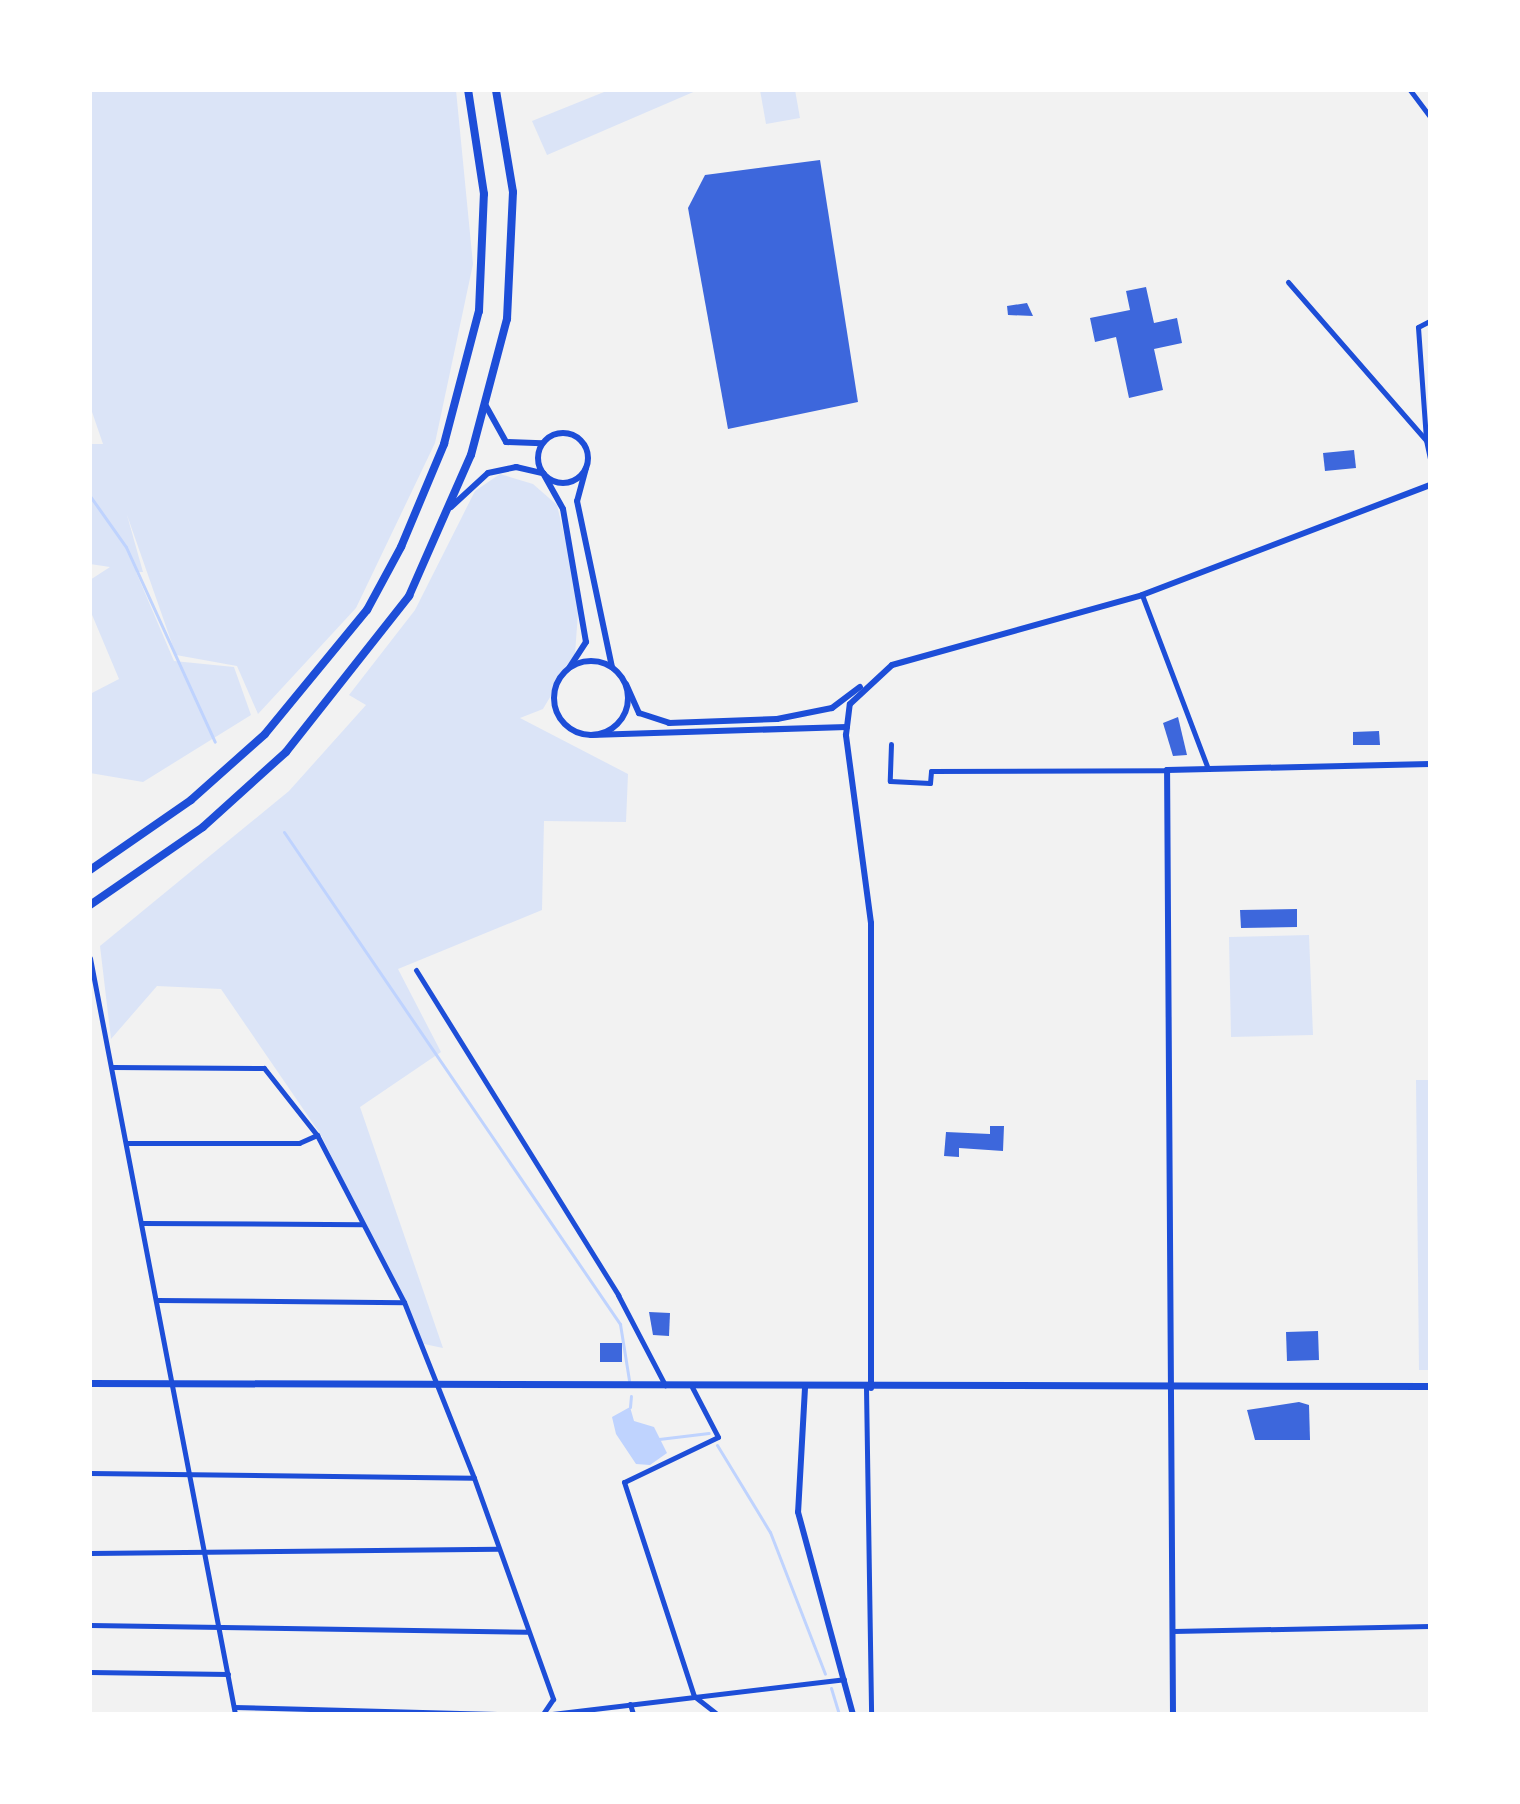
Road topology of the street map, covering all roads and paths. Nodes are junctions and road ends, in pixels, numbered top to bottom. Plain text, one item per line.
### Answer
1 (468, 90) edge
2 (496, 90) edge
3 (1410, 90) edge
4 (1430, 117) edge
5 (1288, 282) dead end
6 (1430, 321) edge
7 (486, 406) junction
8 (1426, 440) junction
9 (543, 443) junction
10 (1430, 459) edge
11 (586, 468) junction
12 (543, 473) junction
13 (1430, 485) edge
14 (451, 507) junction
15 (1142, 595) junction
16 (570, 667) junction
17 (614, 669) junction
18 (866, 683) junction
19 (626, 684) junction
20 (847, 727) junction
21 (591, 735) junction
22 (891, 744) dead end
23 (1430, 764) edge
24 (1167, 770) junction
25 (1208, 770) junction
26 (90, 870) edge
27 (90, 905) edge
28 (90, 958) edge
29 (416, 970) dead end
30 (112, 1067) junction
31 (317, 1135) junction
32 (126, 1143) junction
33 (142, 1223) junction
34 (363, 1224) junction
35 (157, 1300) junction
36 (404, 1302) junction
37 (90, 1383) edge
38 (173, 1383) junction
39 (436, 1386) junction
40 (665, 1386) junction
41 (1171, 1386) junction
42 (1430, 1386) edge
43 (692, 1387) junction
44 (805, 1388) junction
45 (868, 1388) junction
46 (90, 1473) edge
47 (188, 1474) junction
48 (474, 1478) junction
49 (498, 1549) junction
50 (90, 1553) edge
51 (204, 1556) junction
52 (90, 1625) edge
53 (218, 1626) junction
54 (1430, 1626) edge
55 (1173, 1631) junction
56 (527, 1632) junction
57 (90, 1672) edge
58 (228, 1674) junction
59 (844, 1679) junction
60 (694, 1696) junction
61 (630, 1704) junction
62 (234, 1711) edge
63 (497, 1714) edge
64 (543, 1714) edge
65 (552, 1714) edge
66 (633, 1714) edge
67 (717, 1714) edge
68 (853, 1714) edge
69 (871, 1714) edge
70 (1173, 1714) edge

1 - 26 main road
2 - 7 main road
3 - 4 street
5 - 8 street
6 - 8 street
7 - 9 street
7 - 14 main road
8 - 10 street
9 - 11 street
9 - 12 street
11 - 12 street
11 - 17 street
12 - 14 street
12 - 16 street
13 - 15 street
14 - 27 main road
15 - 18 street
15 - 25 street
16 - 17 street
16 - 21 street
17 - 19 street
18 - 19 street
18 - 20 street
19 - 21 street
20 - 21 street
20 - 45 street
22 - 24 street
23 - 25 street
24 - 25 street
24 - 41 street
28 - 30 street
29 - 40 street
30 - 31 street
30 - 32 street
31 - 32 street
31 - 34 street
32 - 33 street
33 - 34 street
33 - 35 street
34 - 36 street
35 - 36 street
35 - 38 street
36 - 39 street
37 - 38 main road
38 - 39 main road
38 - 47 street
39 - 40 main road
39 - 48 street
40 - 43 main road
41 - 42 main road
41 - 45 main road
41 - 55 street
43 - 44 main road
43 - 60 street
44 - 45 main road
44 - 59 street
45 - 69 street
46 - 47 street
47 - 48 street
47 - 51 street
48 - 49 street
49 - 51 street
49 - 56 street
50 - 51 street
51 - 53 street
52 - 53 street
53 - 56 street
53 - 58 street
54 - 55 street
55 - 70 street
56 - 64 street
57 - 58 street
58 - 62 street
59 - 60 street
59 - 68 street
60 - 61 street
60 - 67 street
61 - 65 street
61 - 66 street
62 - 63 street

